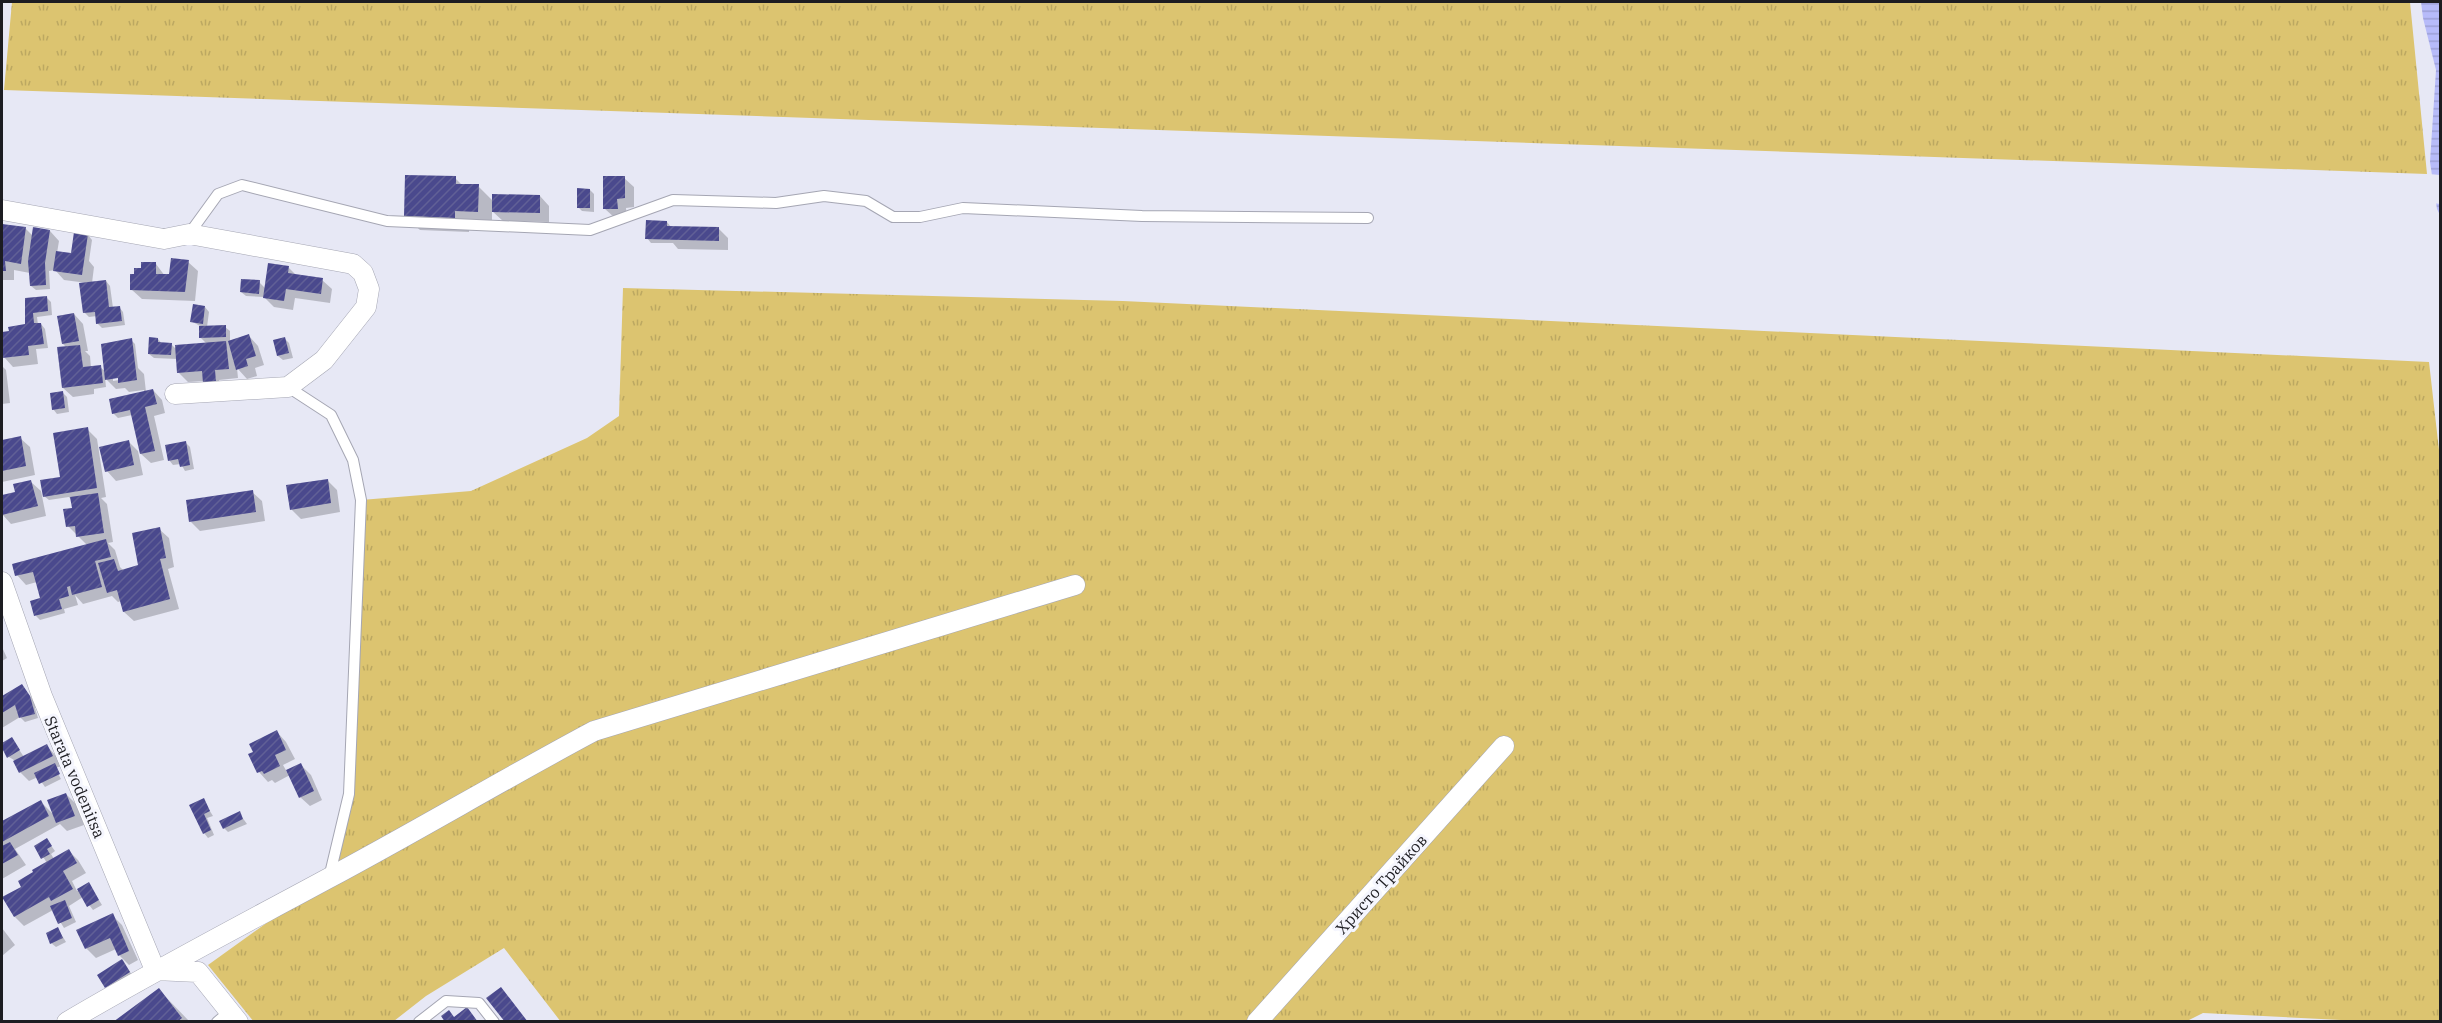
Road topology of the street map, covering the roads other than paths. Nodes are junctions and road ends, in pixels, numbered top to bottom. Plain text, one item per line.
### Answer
1 (2, 210) edge
2 (1368, 218) dead end
3 (189, 234) junction
4 (288, 387) junction
5 (175, 394) dead end
6 (2, 582) edge
7 (1075, 585) dead end
8 (1504, 746) dead end
9 (329, 879) junction
10 (155, 970) junction
11 (228, 1018) edge
12 (67, 1022) edge
13 (419, 1022) edge
14 (494, 1022) edge
15 (1257, 1022) edge

1 - 3 street
2 - 3 lane
3 - 4 street
4 - 5 street
4 - 9 lane
6 - 10 street, Starata vodenitsa
7 - 9 street
8 - 15 street, Христо Трайков
9 - 10 street
10 - 11 street
10 - 12 street
13 - 14 lane

